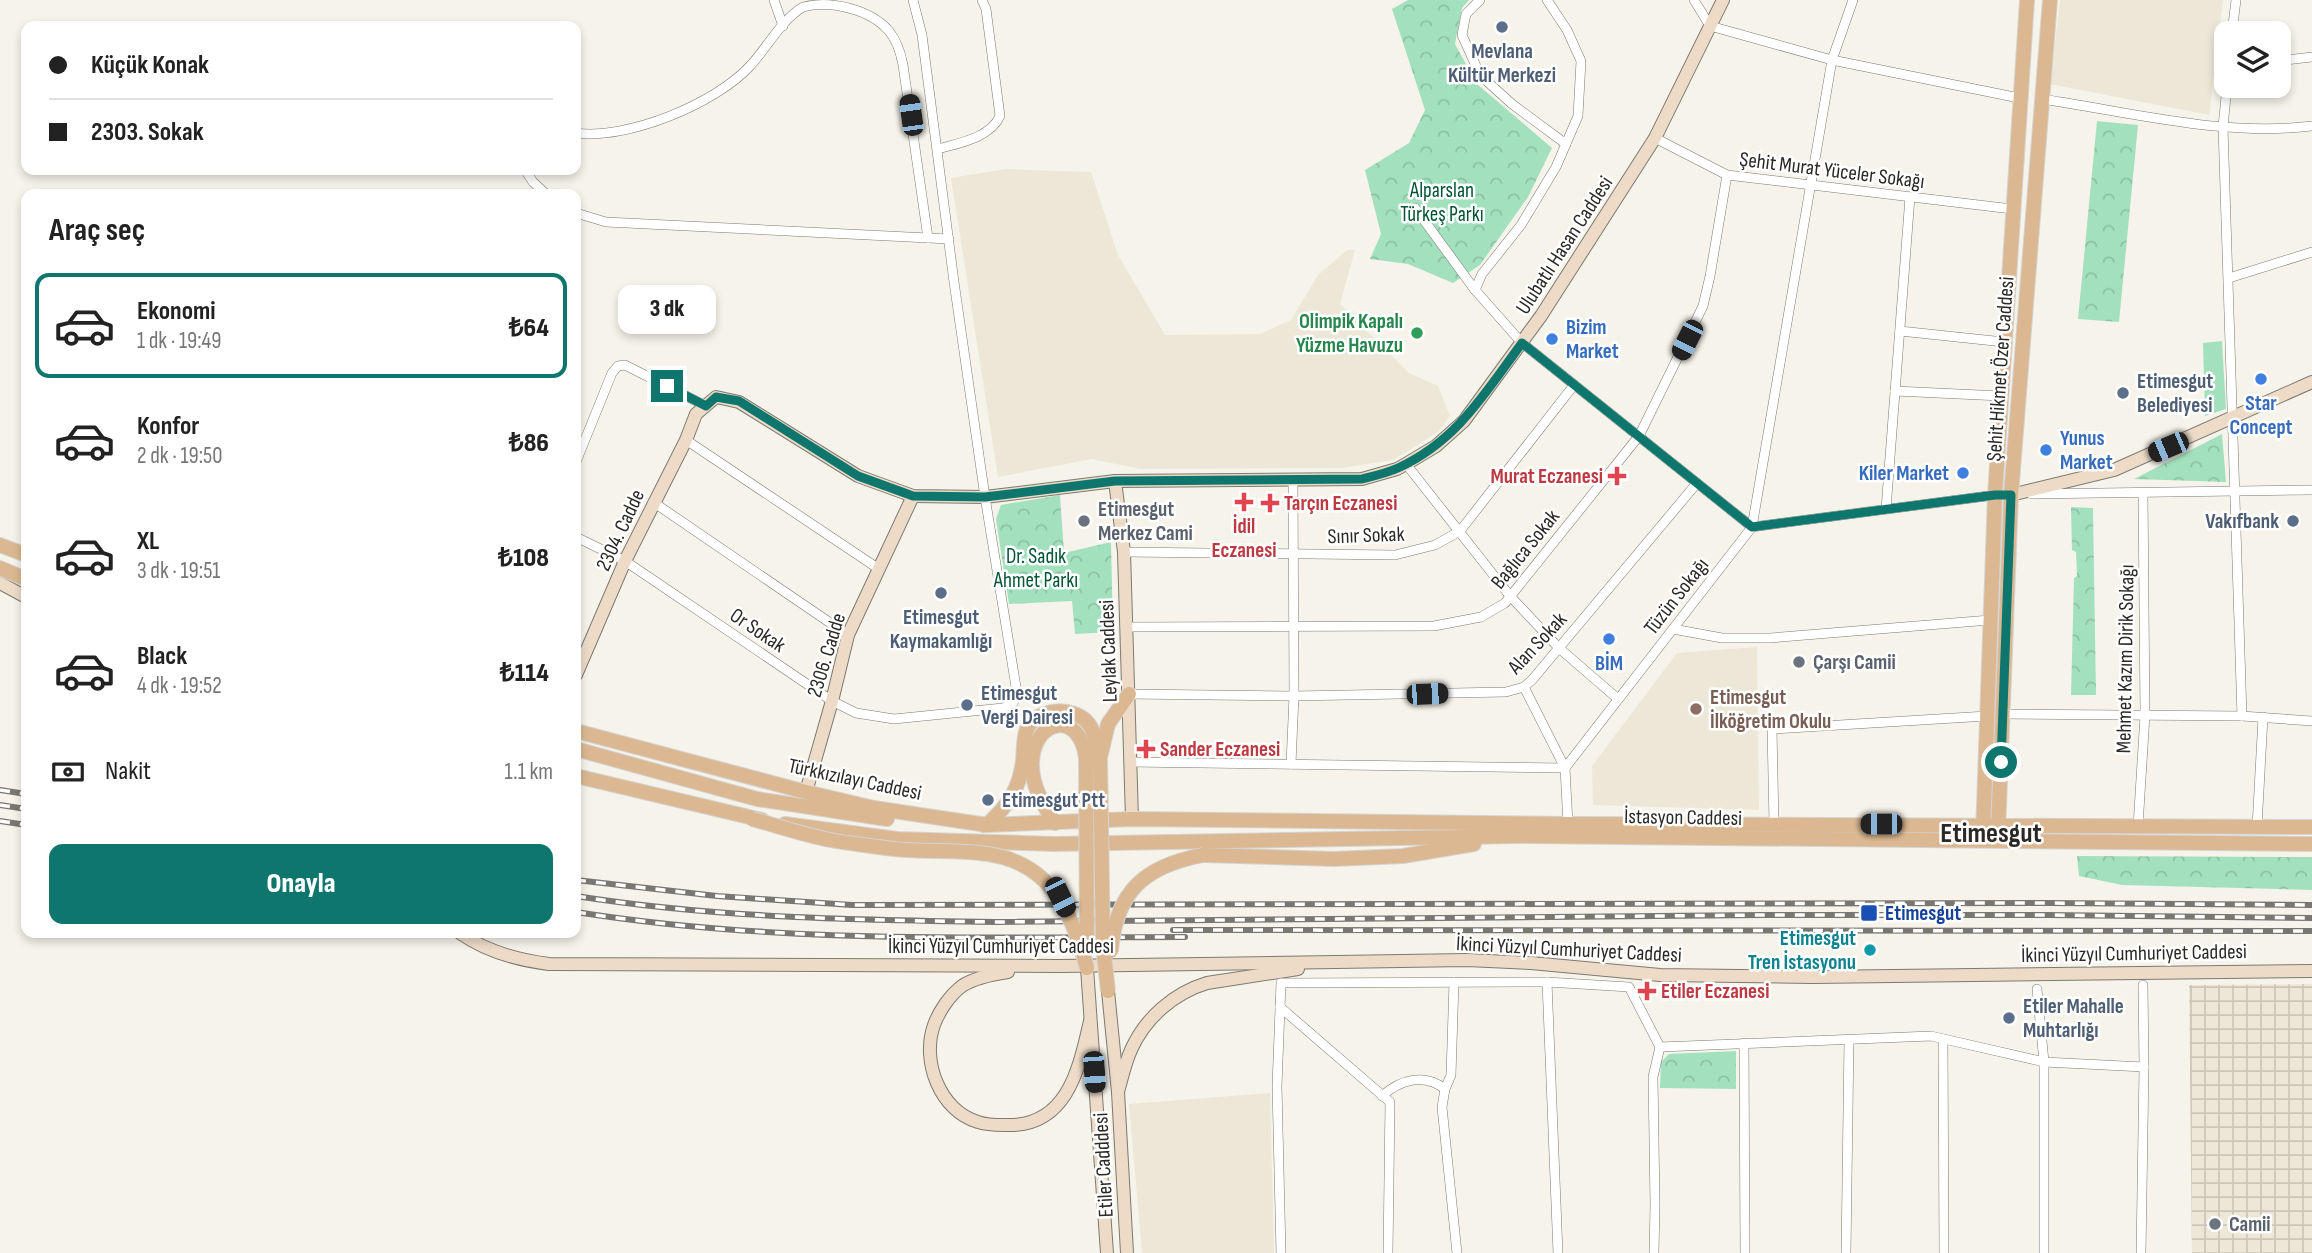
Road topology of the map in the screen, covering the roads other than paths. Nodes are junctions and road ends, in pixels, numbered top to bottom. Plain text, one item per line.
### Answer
1 (774, 0) edge
2 (913, 0) edge
3 (982, 0) edge
4 (1480, 0) edge
5 (1547, 0) edge
6 (1694, 0) edge
7 (1723, 0) edge
8 (1853, 0) edge
9 (2027, 0) edge
10 (2050, 0) edge
11 (2236, 0) edge
12 (2233, 21) edge
13 (783, 26) junction
14 (1710, 26) junction
15 (2312, 57) edge
16 (2291, 59) edge
17 (1832, 60) junction
18 (2019, 98) junction
19 (2226, 98) edge
20 (2041, 99) junction
21 (2312, 126) edge
22 (2223, 127) junction
23 (581, 134) edge
24 (1656, 138) junction
25 (1566, 144) junction
26 (938, 149) junction
27 (528, 175) edge
28 (1727, 175) junction
29 (1810, 185) junction
30 (541, 189) edge
31 (1910, 197) junction
32 (1415, 208) dead end
33 (2012, 209) junction
34 (581, 215) edge
35 (928, 238) junction
36 (949, 239) junction
37 (2312, 252) edge
38 (2229, 278) junction
39 (1475, 289) junction
40 (1900, 331) junction
41 (2004, 342) junction
42 (1522, 343) junction
43 (2312, 382) edge
44 (1574, 385) junction
45 (1895, 391) junction
46 (2001, 396) junction
47 (706, 406) junction
48 (2231, 416) junction
49 (1639, 436) junction
50 (686, 440) junction
51 (581, 451) edge
52 (1406, 464) junction
53 (1293, 479) junction
54 (1115, 481) junction
55 (1697, 483) junction
56 (2312, 490) edge
57 (2234, 491) junction
58 (2143, 493) junction
59 (1995, 495) junction
60 (2011, 495) junction
61 (913, 496) junction
62 (985, 497) junction
63 (653, 502) junction
64 (1886, 509) junction
65 (1752, 527) junction
66 (1460, 531) junction
67 (581, 539) edge
68 (0, 545) edge
69 (1124, 552) junction
70 (21, 553) edge
71 (1293, 554) junction
72 (625, 561) junction
73 (0, 568) edge
74 (879, 569) junction
75 (21, 577) edge
76 (0, 583) edge
77 (21, 594) edge
78 (1510, 596) junction
79 (1990, 620) junction
80 (1294, 626) junction
81 (1127, 627) junction
82 (1673, 629) junction
83 (848, 635) junction
84 (1559, 648) junction
85 (581, 663) edge
86 (1524, 687) junction
87 (1129, 694) junction
88 (1294, 696) junction
89 (1618, 699) junction
90 (832, 701) junction
91 (2003, 714) junction
92 (2145, 715) junction
93 (1987, 716) junction
94 (2242, 716) junction
95 (2263, 717) junction
96 (2312, 721) edge
97 (581, 732) edge
98 (581, 750) edge
99 (1093, 759) junction
100 (1130, 762) junction
101 (1291, 764) junction
102 (1565, 768) junction
103 (581, 777) edge
104 (806, 792) junction
105 (752, 819) junction
106 (1132, 819) junction
107 (1055, 823) junction
108 (1568, 824) junction
109 (1774, 824) junction
110 (987, 825) junction
111 (1991, 825) junction
112 (2137, 826) junction
113 (2257, 827) junction
114 (2312, 827) edge
115 (1520, 836) junction
116 (1990, 841) junction
117 (2312, 845) edge
118 (468, 938) edge
119 (1330, 963) junction
120 (1061, 966) junction
121 (1087, 968) junction
122 (2312, 971) edge
123 (1454, 982) junction
124 (1547, 982) junction
125 (2143, 985) dead end
126 (2037, 989) dead end
127 (1108, 990) junction
128 (1280, 1007) junction
129 (1090, 1021) junction
130 (1943, 1039) junction
131 (1849, 1040) junction
132 (1744, 1043) junction
133 (1660, 1047) junction
134 (2043, 1062) junction
135 (2144, 1067) junction
136 (1445, 1089) junction
137 (1118, 1092) junction
138 (1382, 1096) junction
139 (1107, 1253) edge
140 (1128, 1253) edge
141 (1281, 1253) edge
142 (1388, 1253) edge
143 (1457, 1253) edge
144 (1558, 1253) edge
145 (1654, 1253) edge
146 (1745, 1253) edge
147 (1846, 1253) edge
148 (1944, 1253) edge
149 (2044, 1253) edge
150 (2141, 1253) edge

1 - 13 street
2 - 26 street
3 - 26 street
4 - 25 street
5 - 25 street
6 - 14 street
7 - 14 main road, Ulubatlı Hasan Caddesi
8 - 17 street, Tüzün Sokağı
9 - 18 main road, Şehit Hikmet Özer Caddesi
10 - 20 main road, Şehit Hikmet Özer Caddesi
11 - 12 street
13 - 23 street
13 - 35 street
14 - 17 street
14 - 24 main road, Ulubatlı Hasan Caddesi
15 - 16 street
17 - 18 street
17 - 29 street, Tüzün Sokağı
18 - 20 main road
18 - 33 main road, Şehit Hikmet Özer Caddesi
19 - 22 street
20 - 22 street
20 - 60 main road, Şehit Hikmet Özer Caddesi
21 - 22 street
22 - 38 street
24 - 28 street, Şehit Murat Yüceler Sokağı
24 - 42 main road, Ulubatlı Hasan Caddesi
25 - 39 street
26 - 36 street
27 - 30 street
28 - 29 street, Şehit Murat Yüceler Sokağı
28 - 49 street, Bağlıca Sokak
29 - 31 street, Şehit Murat Yüceler Sokağı
29 - 65 street, Tüzün Sokağı
31 - 33 street, Şehit Murat Yüceler Sokağı
31 - 40 street
32 - 39 street
33 - 41 main road, Şehit Hikmet Özer Caddesi
34 - 35 street
35 - 36 street
36 - 62 street
37 - 38 street
38 - 48 street
39 - 42 street
40 - 41 street
40 - 45 street
41 - 46 main road, Şehit Hikmet Özer Caddesi
42 - 44 street
42 - 52 main road, Ulubatlı Hasan Caddesi
43 - 48 main road
44 - 49 street
44 - 66 street, Sınır Sokak
45 - 46 street
45 - 64 street
46 - 59 main road, Şehit Hikmet Özer Caddesi
47 - 50 main road, 2304. Cadde
47 - 51 street
47 - 61 main road, Ulubatlı Hasan Caddesi
48 - 57 street
48 - 60 main road
49 - 55 street
49 - 78 street, Bağlıca Sokak
50 - 63 main road, 2304. Cadde
50 - 74 street
52 - 53 main road, Ulubatlı Hasan Caddesi
52 - 66 street
53 - 54 main road, Ulubatlı Hasan Caddesi
53 - 71 street
54 - 62 main road, Ulubatlı Hasan Caddesi
54 - 69 main road, Leylak Caddesi
55 - 65 street
55 - 84 street, Alan Sokak
56 - 57 street
57 - 58 street
57 - 94 street
58 - 60 street
58 - 92 street, Mehmet Kazım Dirik Sokağı
59 - 60 main road
59 - 64 street
59 - 79 main road, Şehit Hikmet Özer Caddesi
60 - 91 main road, Şehit Hikmet Özer Caddesi
61 - 62 main road, Ulubatlı Hasan Caddesi
61 - 74 main road, 2306. Cadde
62 - 90 street, Or Sokak
63 - 72 main road, 2304. Cadde
63 - 83 street
64 - 65 street
65 - 82 street, Tüzün Sokağı
66 - 71 street, Sınır Sokak
66 - 78 street
67 - 72 street, Or Sokak
68 - 70 main road
69 - 71 street, Sınır Sokak
69 - 81 main road, Leylak Caddesi
71 - 80 street
72 - 85 main road, 2304. Cadde
72 - 90 street, Or Sokak
73 - 75 main road
74 - 83 main road, 2306. Cadde
76 - 77 main road
78 - 80 street, Bağlıca Sokak
78 - 84 street
79 - 82 street
79 - 93 main road, Şehit Hikmet Özer Caddesi
80 - 81 street, Bağlıca Sokak
80 - 88 street
81 - 87 main road, Leylak Caddesi
82 - 89 street, Tüzün Sokağı
83 - 90 main road, 2306. Cadde
84 - 86 street, Alan Sokak
84 - 89 street
86 - 88 street, Alan Sokak
86 - 102 street
87 - 88 street, Alan Sokak
87 - 99 main road
87 - 100 main road, Leylak Caddesi
88 - 101 street
89 - 102 street, Tüzün Sokağı
90 - 104 main road, 2306. Cadde
91 - 92 street
91 - 111 main road, Şehit Hikmet Özer Caddesi
92 - 94 street
92 - 112 street, Mehmet Kazım Dirik Sokağı
93 - 109 street
93 - 111 main road, Şehit Hikmet Özer Caddesi
94 - 95 street
95 - 96 street
95 - 113 street
97 - 104 main road, Türkkızılayı Caddesi
98 - 110 main road
99 - 107 main road
99 - 110 main road
99 - 121 main road, bridge
99 - 127 main road, bridge
100 - 101 street
100 - 106 main road, Leylak Caddesi
101 - 102 street
102 - 108 street
103 - 105 main road
104 - 110 main road, Türkkızılayı Caddesi
105 - 115 main road, İstasyon Caddesi
105 - 121 main road, bridge
106 - 107 main road, Türkkızılayı Caddesi
106 - 108 main road, İstasyon Caddesi
107 - 110 main road, Türkkızılayı Caddesi
108 - 109 main road, İstasyon Caddesi
109 - 111 main road, İstasyon Caddesi
111 - 112 main road, İstasyon Caddesi
111 - 116 main road
112 - 113 main road, İstasyon Caddesi
113 - 114 main road, İstasyon Caddesi
115 - 116 main road, İstasyon Caddesi
115 - 127 main road, bridge
116 - 117 main road, İstasyon Caddesi
118 - 120 main road, İkinci Yüzyıl Cumhuriyet Caddesi
119 - 120 main road, İkinci Yüzyıl Cumhuriyet Caddesi
119 - 122 main road, İkinci Yüzyıl Cumhuriyet Caddesi
119 - 137 main road
120 - 129 main road
121 - 129 main road
123 - 124 street
123 - 128 street
123 - 136 street
124 - 133 street
124 - 144 street
125 - 135 street
126 - 134 street
127 - 137 main road, Etiler Cadddesi
128 - 138 street
128 - 141 street
129 - 139 main road
130 - 131 street
130 - 134 street
130 - 148 street
131 - 132 street
131 - 147 street
132 - 133 street
132 - 146 street
133 - 145 street
134 - 135 street
134 - 149 street
135 - 150 street
136 - 138 street
136 - 143 street
137 - 140 main road, Etiler Cadddesi
138 - 142 street

